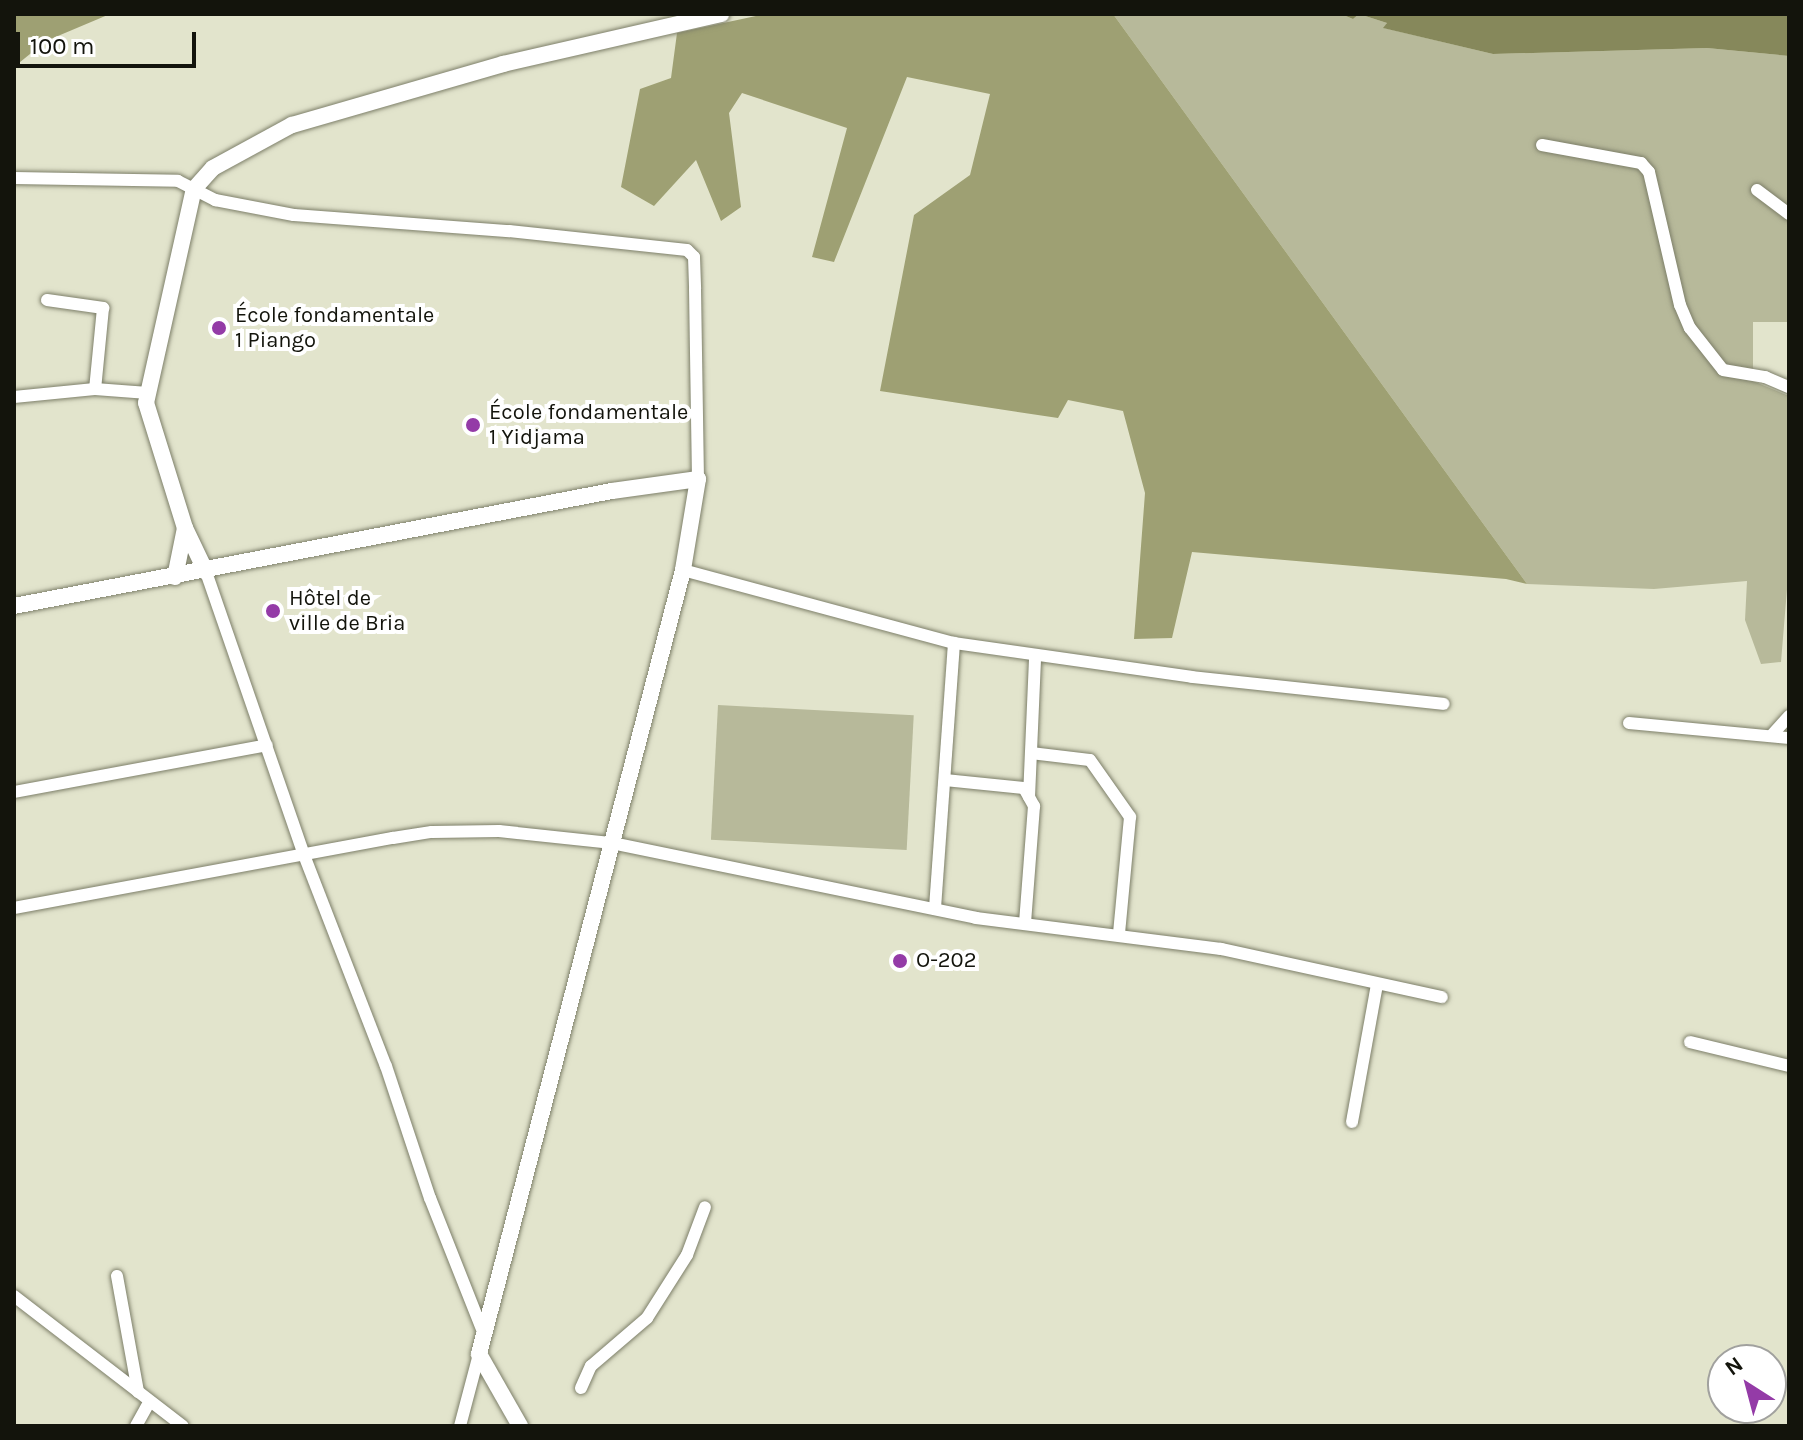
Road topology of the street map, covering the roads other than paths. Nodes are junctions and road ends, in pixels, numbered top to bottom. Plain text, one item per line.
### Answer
1 (721, 14) edge
2 (1542, 145) dead end
3 (14, 178) edge
4 (194, 189) junction
5 (1757, 190) dead end
6 (1789, 214) edge
7 (47, 300) dead end
8 (1789, 387) edge
9 (95, 389) junction
10 (148, 393) junction
11 (14, 397) edge
12 (698, 479) junction
13 (185, 528) junction
14 (683, 570) junction
15 (206, 572) junction
16 (175, 577) junction
17 (14, 606) edge
18 (954, 643) junction
19 (1035, 657) junction
20 (1444, 704) dead end
21 (1789, 716) edge
22 (1629, 723) dead end
23 (1771, 736) junction
24 (1789, 738) edge
25 (267, 745) junction
26 (1031, 753) junction
27 (945, 780) junction
28 (14, 792) edge
29 (1029, 797) junction
30 (612, 843) junction
31 (304, 855) junction
32 (14, 908) edge
33 (935, 908) junction
34 (1025, 923) junction
35 (1119, 934) junction
36 (1377, 984) junction
37 (1442, 997) dead end
38 (1690, 1042) dead end
39 (1789, 1066) edge
40 (1352, 1122) dead end
41 (705, 1207) dead end
42 (117, 1276) dead end
43 (14, 1296) edge
44 (483, 1332) junction
45 (479, 1354) junction
46 (581, 1388) dead end
47 (138, 1392) junction
48 (149, 1403) junction
49 (136, 1426) edge
50 (183, 1426) edge
51 (460, 1426) edge
52 (520, 1426) edge

1 - 4 main road
2 - 8 street
3 - 4 street
4 - 10 main road
4 - 12 street
5 - 6 street
7 - 9 street
9 - 10 street
9 - 11 street
10 - 13 main road
12 - 14 main road
12 - 15 main road
13 - 15 main road
13 - 16 main road
14 - 18 street
14 - 30 main road
15 - 16 main road
15 - 25 street
16 - 17 main road
18 - 19 street
18 - 27 street
19 - 20 street
19 - 26 street
21 - 23 street
22 - 23 street
23 - 24 street
25 - 28 street
25 - 31 street
26 - 29 street
26 - 35 street
27 - 29 street
27 - 33 street
29 - 34 street
30 - 31 street
30 - 33 street
30 - 44 main road
31 - 32 street
31 - 44 street
33 - 34 street
34 - 35 street
35 - 36 street
36 - 37 street
36 - 40 street
38 - 39 street
41 - 46 street
42 - 47 street
43 - 47 street
44 - 45 main road
45 - 51 street
45 - 52 main road
47 - 48 street
48 - 49 street
48 - 50 street

